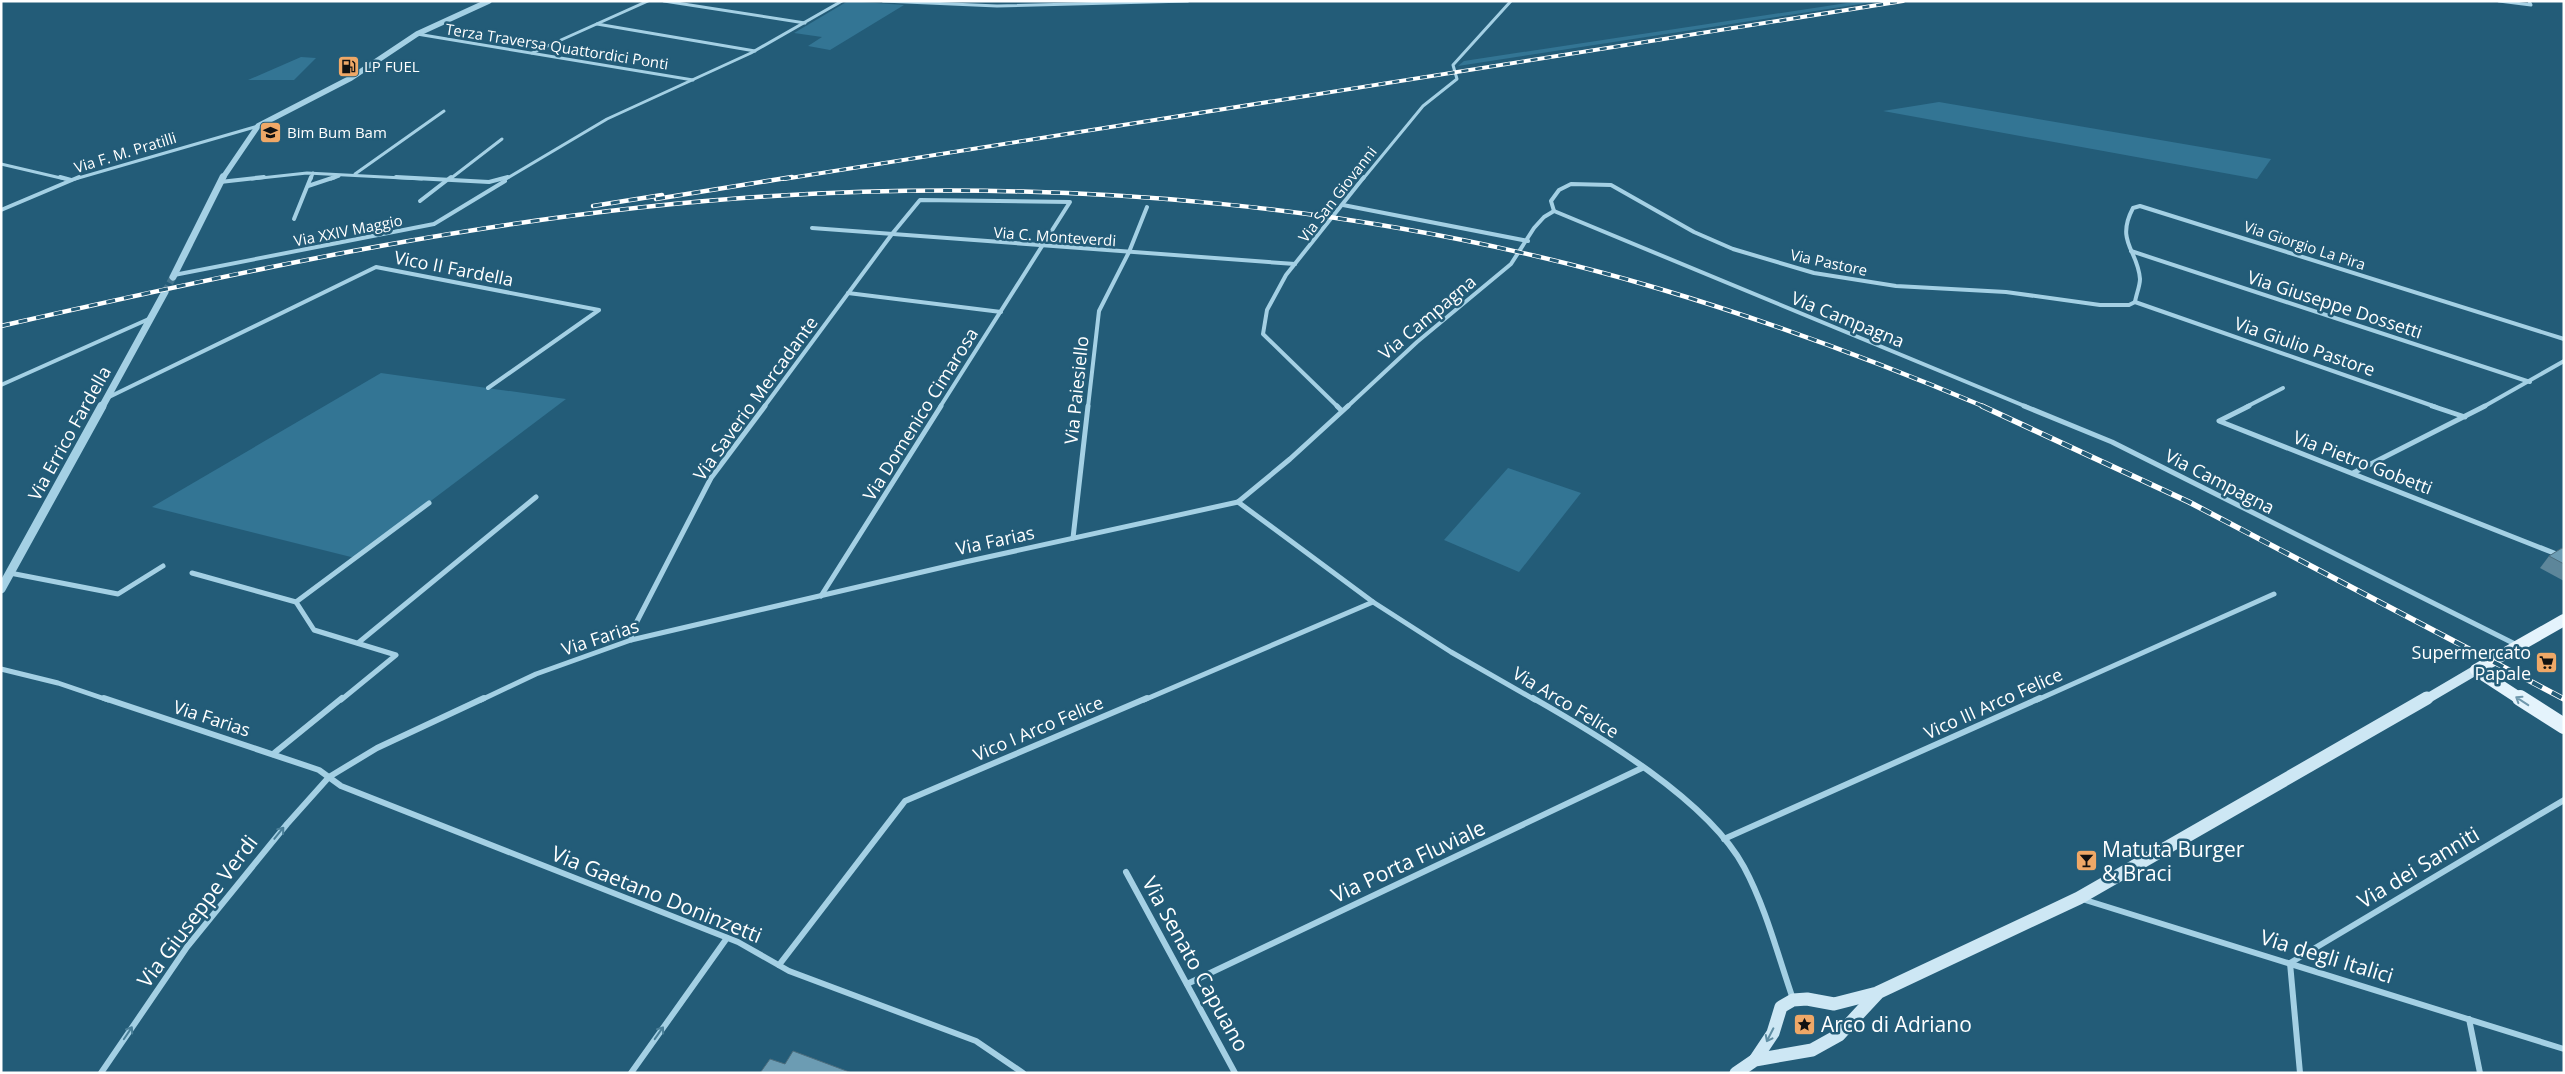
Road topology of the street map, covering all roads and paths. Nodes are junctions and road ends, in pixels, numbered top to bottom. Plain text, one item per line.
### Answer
1 (489, 1) edge
2 (648, 1) edge
3 (664, 1) edge
4 (842, 1) edge
5 (883, 1) edge
6 (1188, 1) edge
7 (1511, 1) edge
8 (2499, 1) edge
9 (2529, 1) edge
10 (805, 23) junction
11 (597, 24) junction
12 (417, 34) junction
13 (755, 51) junction
14 (532, 53) junction
15 (693, 80) junction
16 (444, 111) dead end
17 (258, 126) junction
18 (502, 139) dead end
19 (1, 164) edge
20 (313, 173) junction
21 (344, 174) junction
22 (355, 175) junction
23 (514, 175) junction
24 (71, 180) junction
25 (448, 180) junction
26 (220, 182) junction
27 (308, 186) junction
28 (420, 201) dead end
29 (1343, 205) junction
30 (1147, 207) dead end
31 (1, 210) edge
32 (1554, 211) junction
33 (294, 219) dead end
34 (812, 228) dead end
35 (892, 234) junction
36 (1528, 241) junction
37 (1041, 246) junction
38 (2131, 251) junction
39 (1129, 252) junction
40 (1295, 264) junction
41 (174, 276) joint
42 (165, 292) tunnel mouth
43 (848, 293) junction
44 (2135, 302) junction
45 (1000, 312) junction
46 (150, 318) junction
47 (2564, 339) edge
48 (2564, 361) edge
49 (2530, 382) junction
50 (1, 385) edge
51 (488, 388) dead end
52 (2283, 388) dead end
53 (106, 398) junction
54 (1341, 410) junction
55 (2465, 417) junction
56 (2353, 473) junction
57 (536, 497) dead end
58 (1238, 502) junction
59 (429, 503) dead end
60 (1073, 538) junction
61 (2564, 556) edge
62 (163, 566) dead end
63 (10, 573) junction
64 (192, 573) dead end
65 (1, 589) edge
66 (2274, 594) dead end
67 (820, 596) junction
68 (296, 602) junction
69 (1373, 602) junction
70 (2564, 620) edge
71 (631, 640) junction
72 (358, 643) junction
73 (2517, 646) junction
74 (1, 668) edge
75 (2476, 670) junction
76 (2564, 726) edge
77 (273, 754) junction
78 (1642, 768) junction
79 (329, 778) junction
80 (2564, 800) edge
81 (1724, 839) junction
82 (1126, 872) dead end
83 (2079, 898) junction
84 (727, 938) junction
85 (2290, 963) junction
86 (779, 966) junction
87 (1187, 984) junction
88 (1877, 993) junction
89 (1793, 1000) junction
90 (2469, 1019) junction
91 (2564, 1049) edge
92 (1755, 1060) junction
93 (101, 1073) edge
94 (631, 1073) edge
95 (1022, 1073) edge
96 (1235, 1073) edge
97 (1736, 1073) edge
98 (2300, 1073) edge
99 (2480, 1073) edge

1 - 12 street
2 - 11 street
3 - 10 street
4 - 10 street
5 - 6 street
7 - 29 street, Via San Giovanni
8 - 9 street
10 - 13 street
11 - 13 street
11 - 14 street
12 - 14 street, Terza Traversa Quattordici Ponti
12 - 17 street
13 - 15 street
14 - 15 street, Terza Traversa Quattordici Ponti
15 - 23 street
16 - 22 street
17 - 24 street, Via F. M. Pratilli
17 - 26 street
18 - 25 street
19 - 24 street
20 - 21 street
20 - 26 street
20 - 27 street
21 - 22 street
21 - 27 street
22 - 25 street
23 - 25 street
23 - 41 street, Via XXIV Maggio
24 - 31 street, Via F. M. Pratilli
25 - 28 street
26 - 41 street
27 - 33 street
29 - 36 street
29 - 40 street, Via San Giovanni
30 - 39 street, Via Paiesiello
32 - 36 street, Via Campagna
32 - 44 street, Via Pastore
32 - 73 street, Via Campagna
34 - 35 street, Via C. Monteverdi
35 - 37 street, Via C. Monteverdi
35 - 37 street, Via Saverio Mercadante
35 - 43 street, Via Saverio Mercadante
36 - 54 street, Via Campagna
37 - 39 street, Via C. Monteverdi
37 - 45 street, Via Domenico Cimarosa
38 - 44 street, Via Giorgio La Pira
38 - 47 street, Via Giorgio La Pira
38 - 49 street, Via Giuseppe Dossetti
39 - 40 street, Via C. Monteverdi
39 - 60 street, Via Paiesiello
40 - 54 street, Via San Giovanni
42 - 46 street, Via Errico Fardella
43 - 45 street
43 - 71 street, Via Saverio Mercadante
44 - 55 street, Via Giulio Pastore
45 - 67 street, Via Domenico Cimarosa
46 - 50 street
46 - 53 street, Via Errico Fardella
48 - 49 street
49 - 55 street
51 - 53 street, Vico II Fardella
52 - 56 street, Via Pietro Gobetti
53 - 63 street, Via Errico Fardella
54 - 58 street, Via Campagna
55 - 56 street
56 - 61 street, Via Pietro Gobetti
57 - 72 street
58 - 60 street, Via Farias
58 - 69 street, Via Arco Felice
59 - 68 street
60 - 67 street, Via Farias
62 - 63 street
63 - 65 street, Via Errico Fardella
64 - 68 street
66 - 81 street, Vico III Arco Felice
67 - 71 street, Via Farias
68 - 72 street
69 - 78 street, Via Arco Felice
69 - 86 street, Vico I Arco Felice
70 - 73 main road
71 - 79 street, Via Farias
72 - 77 street
73 - 75 main road
74 - 77 street, Via Farias
76 -> 75 main road
75 - 83 main road
77 - 79 street, Via Farias
78 - 81 street, Via Arco Felice
78 - 87 street, Via Porta Fluviale
79 - 84 street, Via Gaetano Doninzetti
93 -> 79 street, Via Giuseppe Verdi
80 - 85 street, Via dei Sanniti
81 - 89 street, Via Arco Felice
82 - 87 street, Via Senato Capuano
83 - 85 street, Via degli Italici
83 - 88 main road
84 - 86 street, Via Gaetano Doninzetti
94 -> 84 street
85 - 90 street, Via degli Italici
85 - 98 street
86 - 95 street, Via Gaetano Doninzetti
87 - 96 street, Via Senato Capuano
88 - 89 main road
88 - 92 main road
89 -> 92 main road
90 - 91 street, Via degli Italici
90 - 99 street
92 - 97 main road

